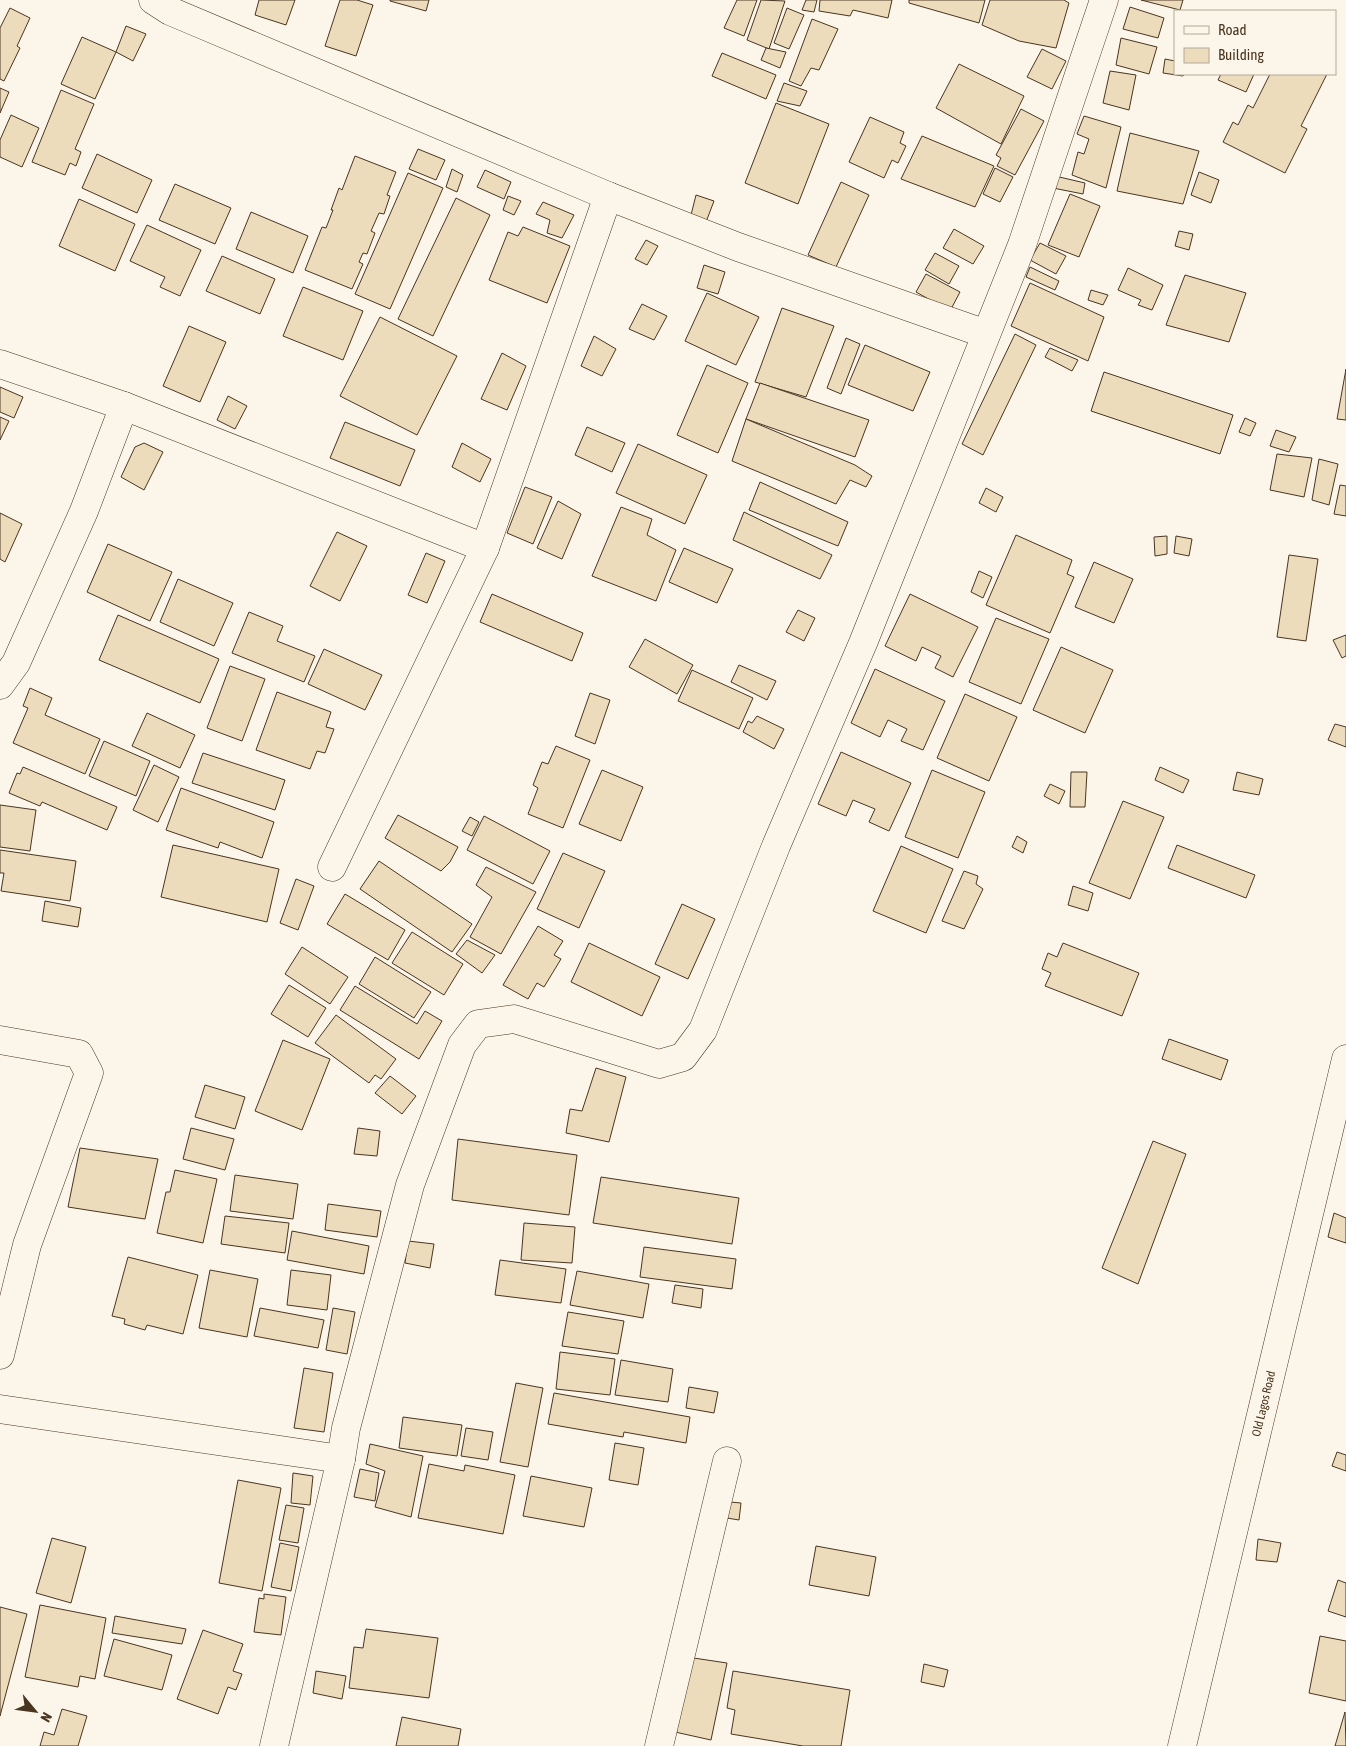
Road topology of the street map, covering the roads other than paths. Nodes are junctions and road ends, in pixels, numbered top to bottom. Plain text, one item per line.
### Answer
1 (153, 0) edge
2 (1104, 0) edge
3 (608, 196) junction
4 (986, 334) junction
5 (0, 364) edge
6 (124, 406) junction
7 (485, 548) junction
8 (8, 659) edge
9 (0, 685) edge
10 (332, 867) dead end
11 (0, 1040) edge
12 (1346, 1060) edge
13 (0, 1355) edge
14 (0, 1409) edge
15 (341, 1459) junction
16 (727, 1461) dead end
17 (274, 1746) edge
18 (659, 1746) edge
19 (1182, 1746) edge

1 - 3 street
2 - 4 street
3 - 4 street
3 - 7 street
4 - 15 street
5 - 6 street
6 - 7 street
6 - 8 street
7 - 10 street
8 - 9 street
11 - 13 street
12 - 19 street, Old Lagos Road
14 - 15 street
15 - 17 street
16 - 18 street

